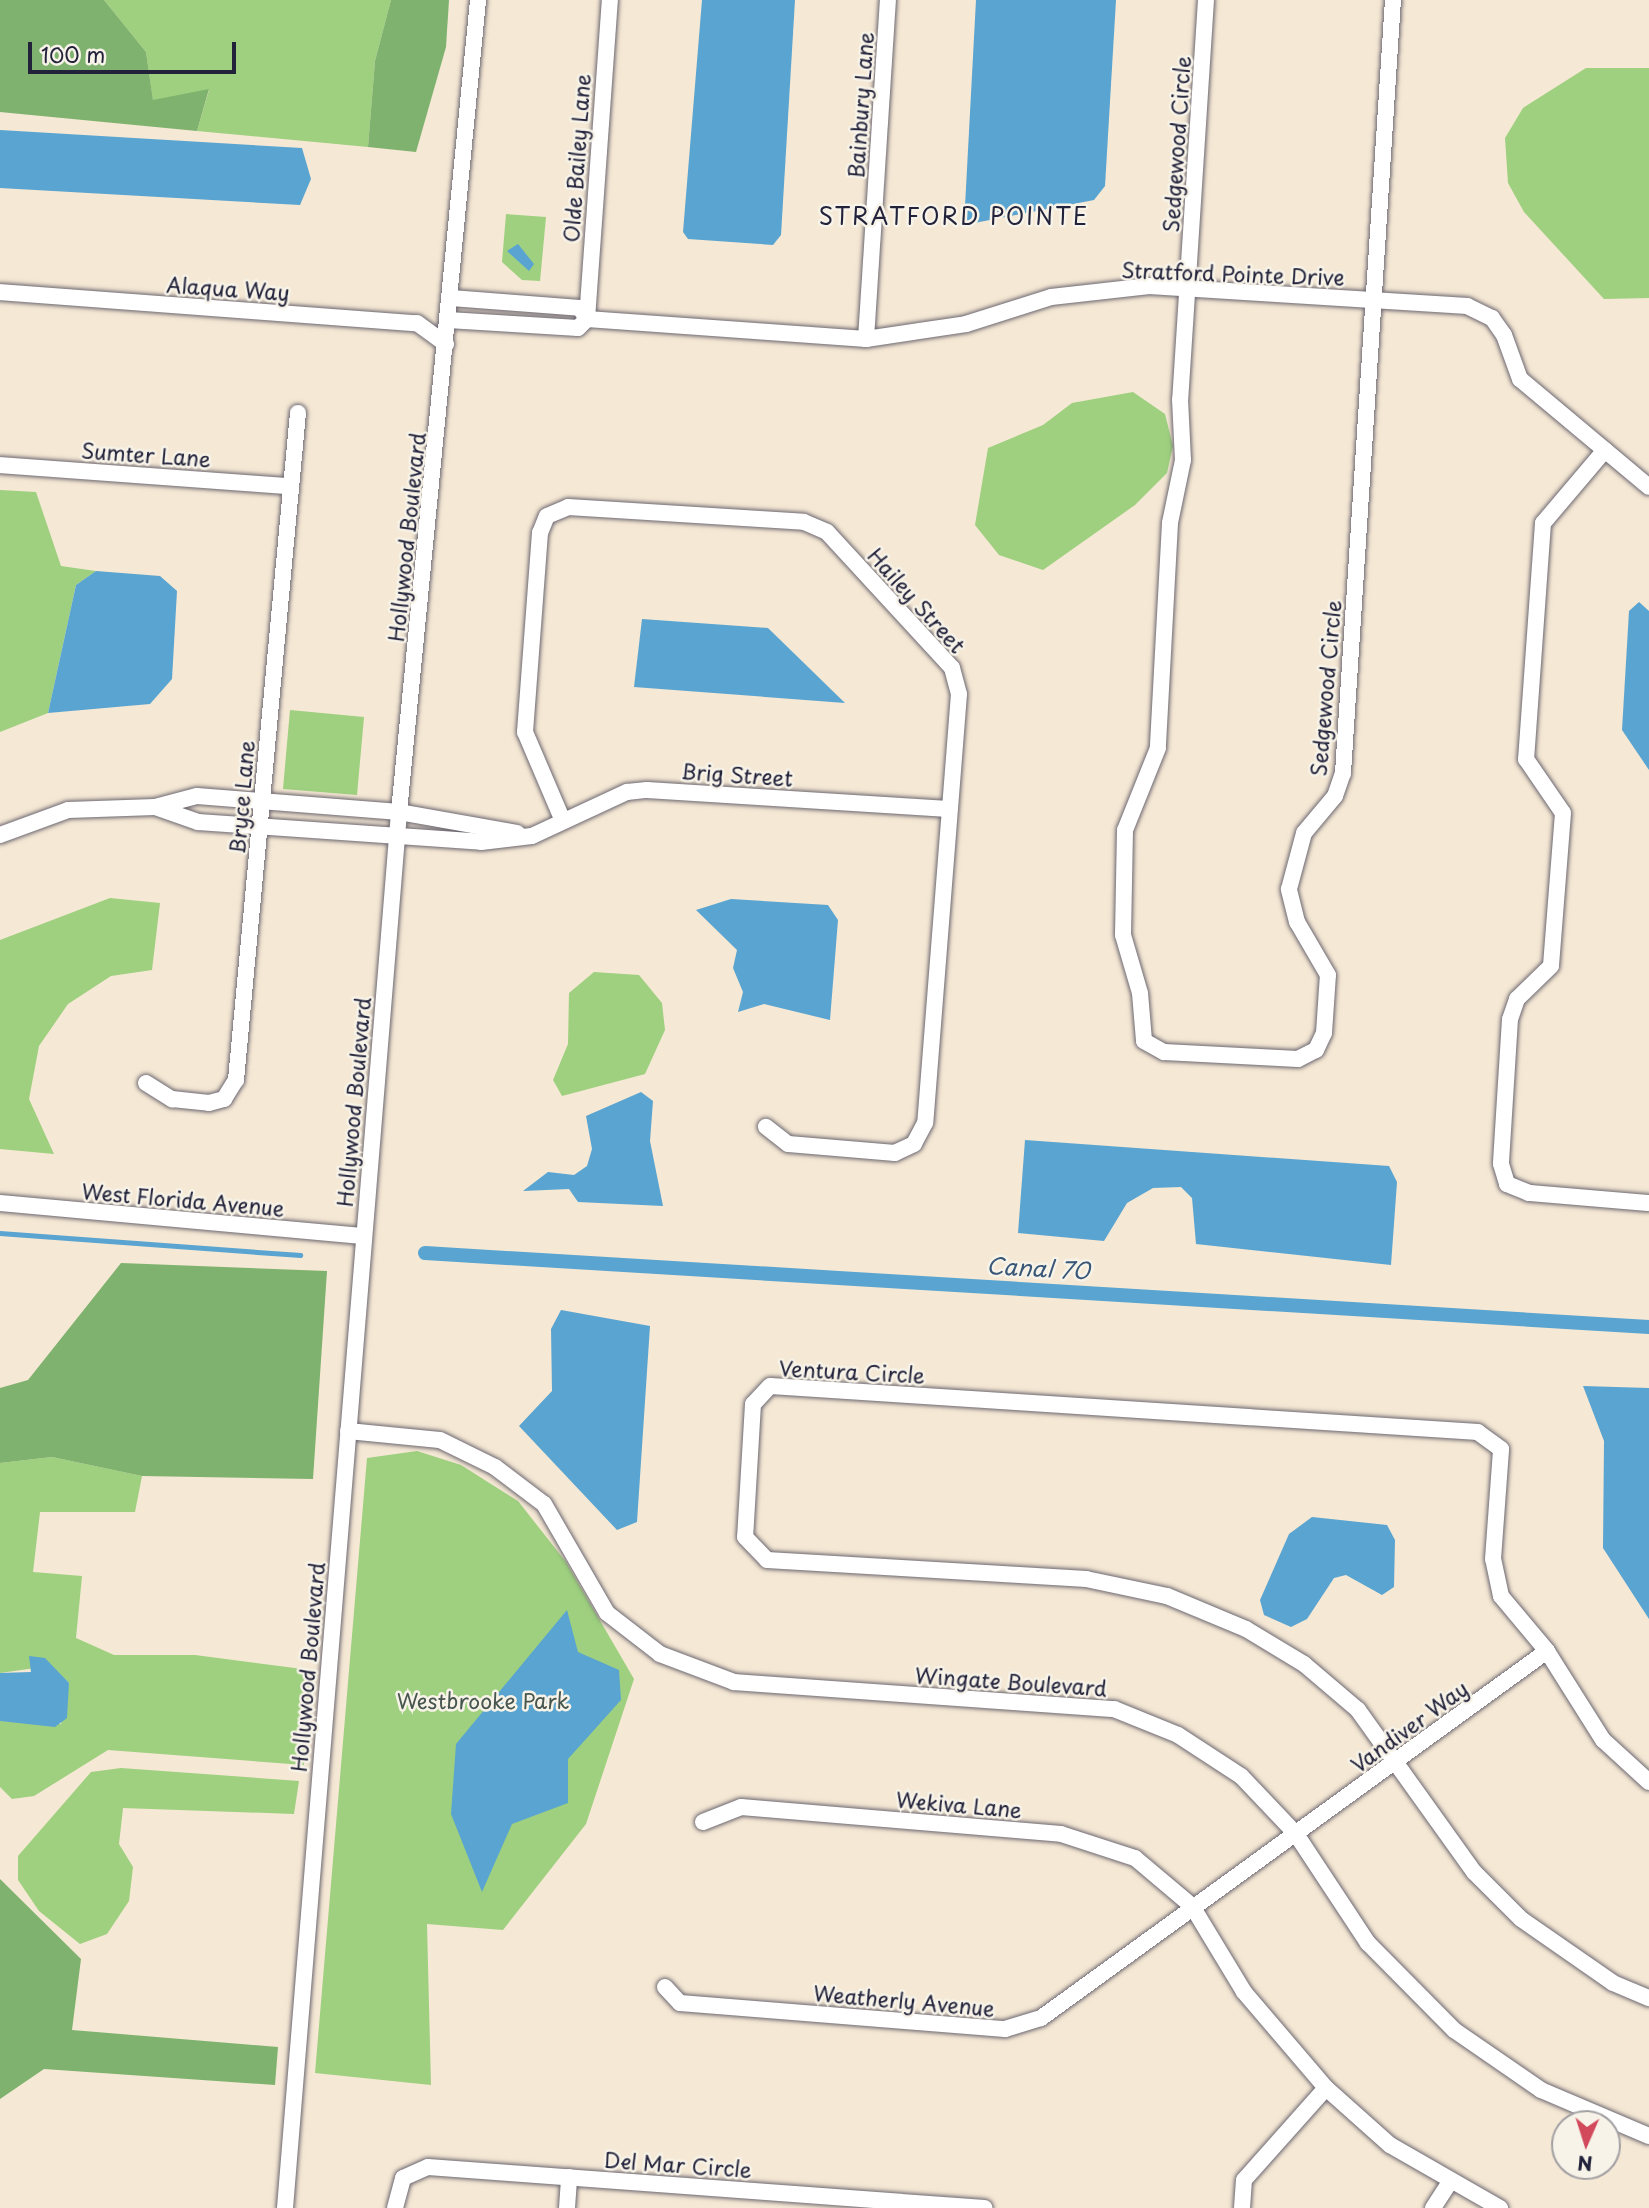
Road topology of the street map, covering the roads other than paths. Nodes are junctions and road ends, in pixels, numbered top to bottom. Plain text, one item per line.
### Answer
1 (478, 0) edge
2 (610, 0) edge
3 (888, 0) edge
4 (1206, 0) edge
5 (1393, 0) edge
6 (1188, 288) junction
7 (0, 292) edge
8 (451, 298) junction
9 (1373, 300) junction
10 (587, 318) junction
11 (448, 320) junction
12 (866, 339) junction
13 (446, 344) junction
14 (298, 413) dead end
15 (1605, 450) junction
16 (0, 465) edge
17 (288, 486) junction
18 (1649, 487) edge
19 (262, 802) junction
20 (155, 807) junction
21 (948, 809) junction
22 (399, 813) junction
23 (564, 821) junction
24 (259, 826) junction
25 (0, 835) edge
26 (532, 836) junction
27 (397, 837) junction
28 (146, 1083) dead end
29 (766, 1127) dead end
30 (0, 1203) edge
31 (1649, 1203) edge
32 (363, 1237) junction
33 (348, 1431) junction
34 (1547, 1651) junction
35 (1399, 1759) junction
36 (1649, 1782) edge
37 (703, 1822) dead end
38 (1296, 1834) junction
39 (1192, 1906) junction
40 (665, 1987) dead end
41 (1649, 1998) edge
42 (1326, 2088) junction
43 (1649, 2136) edge
44 (569, 2178) junction
45 (1449, 2183) junction
46 (900, 2205) edge
47 (285, 2208) edge
48 (395, 2208) edge
49 (567, 2208) edge
50 (984, 2208) edge
51 (1242, 2208) edge
52 (1433, 2208) edge
53 (1500, 2208) edge

1 - 8 street, Hollywood Boulevard
2 - 10 street, Olde Bailey Lane
3 - 12 street, Bainbury Lane
4 - 6 street, Sedgewood Circle
5 - 9 street, Sedgewood Circle
6 - 9 street, Stratford Pointe Drive
6 - 9 street, Sedgewood Circle
6 - 12 street, Stratford Pointe Drive
7 - 13 street, Alaqua Way
8 - 10 street
8 - 11 street, Hollywood Boulevard
9 - 15 street, Stratford Pointe Drive
10 - 11 street
10 - 12 street, Stratford Pointe Drive
11 - 13 street, Hollywood Boulevard
13 - 22 street, Hollywood Boulevard
14 - 17 street, Bryce Lane
15 - 18 street, Stratford Pointe Drive
15 - 31 street
16 - 17 street, Sumter Lane
17 - 19 street, Bryce Lane
19 - 20 street
19 - 22 street
19 - 24 street, Bryce Lane
20 - 24 street, Brig Street
20 - 25 street
21 - 23 street, Brig Street
21 - 23 street, Hailey Street
21 - 29 street, Hailey Street
22 - 26 street
22 - 27 street, Hollywood Boulevard
23 - 26 street, Brig Street
24 - 27 street, Brig Street
24 - 28 street, Bryce Lane
26 - 27 street, Brig Street
27 - 32 street, Hollywood Boulevard
30 - 32 street, West Florida Avenue
32 - 33 street, Hollywood Boulevard
33 - 38 street, Wingate Boulevard
33 - 47 street, Hollywood Boulevard
34 - 35 street, Vandiver Way
34 - 35 street, Ventura Circle
34 - 36 street
35 - 38 street, Vandiver Way
35 - 41 street
37 - 39 street, Wekiva Lane
38 - 39 street, Weatherly Avenue
38 - 43 street, Wingate Boulevard
39 - 40 street, Weatherly Avenue
39 - 42 street, Wekiva Lane
42 - 45 street, Wekiva Lane
42 - 51 street
44 - 46 street, Del Mar Circle
44 - 48 street, Del Mar Circle
44 - 49 street
45 - 52 street
45 - 53 street, Wekiva Lane
46 - 50 street, Del Mar Circle

